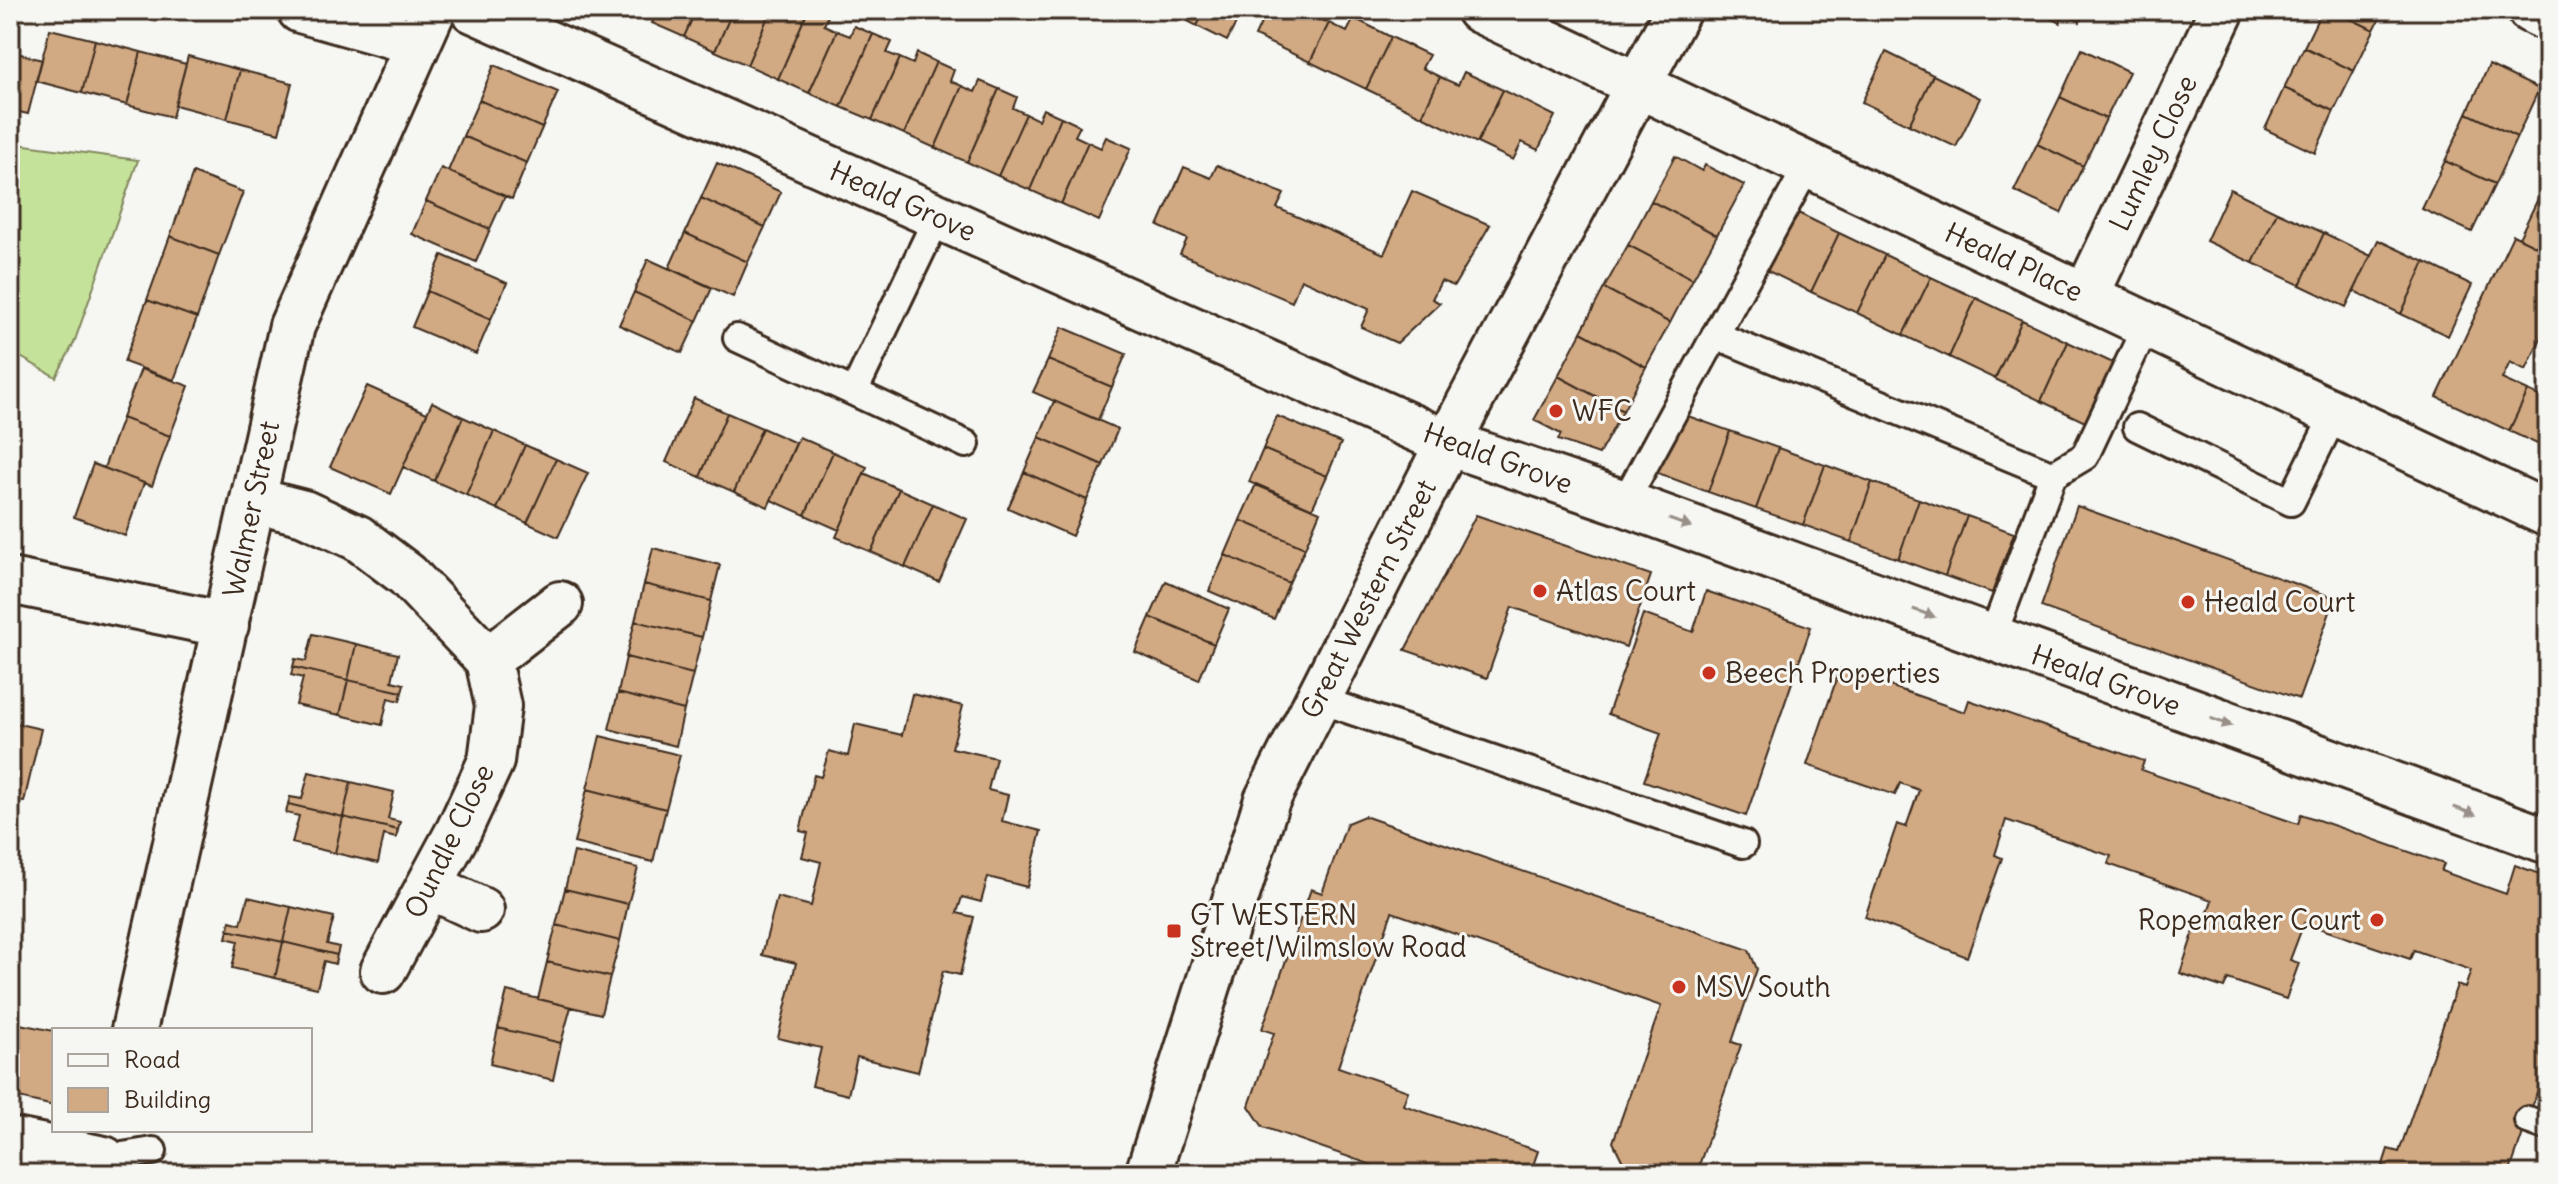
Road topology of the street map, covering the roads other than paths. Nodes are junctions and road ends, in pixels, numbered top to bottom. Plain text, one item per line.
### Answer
1 (300, 10) edge
2 (473, 10) edge
3 (1479, 10) edge
4 (1678, 10) edge
5 (2222, 10) edge
6 (2530, 10) edge
7 (2548, 19) edge
8 (425, 27) edge
9 (1640, 86) junction
10 (1808, 165) junction
11 (938, 216) junction
12 (2086, 296) junction
13 (2147, 324) junction
14 (1715, 335) junction
15 (737, 338) dead end
16 (854, 392) junction
17 (2335, 413) junction
18 (2137, 427) dead end
19 (1448, 443) junction
20 (966, 444) dead end
21 (2053, 475) junction
22 (253, 500) junction
23 (1624, 503) junction
24 (2548, 514) edge
25 (10, 581) edge
26 (560, 604) dead end
27 (226, 625) junction
28 (1992, 638) junction
29 (488, 660) junction
30 (1317, 699) junction
31 (2548, 841) edge
32 (1743, 844) dead end
33 (430, 886) junction
34 (481, 910) dead end
35 (383, 971) dead end
36 (134, 1028) edge
37 (10, 1140) edge
38 (153, 1151) dead end
39 (106, 1154) edge
40 (1157, 1172) edge

1 - 8 street
2 - 11 street, Heald Grove
3 - 9 street, Heald Place
4 - 9 street, Great Western Street
5 - 12 street, Lumley Close
6 - 7 street
8 - 22 street, Walmer Street
9 - 10 street, Heald Place
9 - 19 street, Great Western Street
10 - 12 street, Heald Place
10 - 14 lane
11 - 16 lane
11 - 19 street, Heald Grove
12 - 13 street, Heald Place
13 - 17 street, Heald Place
13 - 21 lane
14 - 21 lane
14 - 23 lane
15 - 16 lane
16 - 20 lane
17 - 18 lane
17 - 24 street, Heald Place
19 - 23 street, Heald Grove
19 - 30 street, Great Western Street
21 - 28 lane
22 - 27 street, Walmer Street
22 - 29 street
23 -> 28 street, Heald Grove
25 - 27 street
26 - 29 street
27 - 36 street, Walmer Street
28 -> 31 street, Heald Grove
29 - 33 street, Oundle Close
30 - 32 lane
30 - 40 street, Great Western Street
33 - 34 street
33 - 35 street, Oundle Close
37 - 39 street
38 - 39 lane

